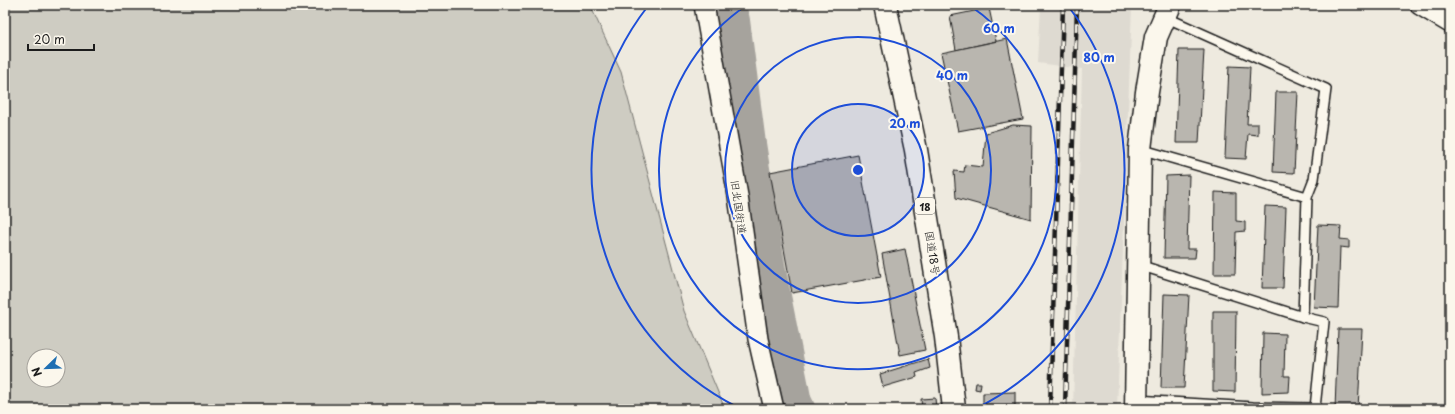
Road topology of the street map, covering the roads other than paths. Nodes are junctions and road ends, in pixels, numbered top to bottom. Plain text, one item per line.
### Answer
1 (704, 5) edge
2 (885, 5) edge
3 (1420, 5) edge
4 (1168, 11) edge
5 (1450, 23) edge
6 (1140, 149) junction
7 (1307, 197) junction
8 (1139, 265) junction
9 (1303, 317) junction
10 (1136, 405) edge
11 (1253, 408) edge
12 (774, 409) edge
13 (954, 409) edge

1 - 12 street, 旧北国街道
2 - 13 main road, 国道18号 / 18
3 - 5 street
4 - 6 main road
4 - 7 lane
6 - 7 lane
6 - 8 main road
7 - 9 lane
8 - 9 lane
8 - 10 main road
9 - 11 lane
10 - 11 lane

